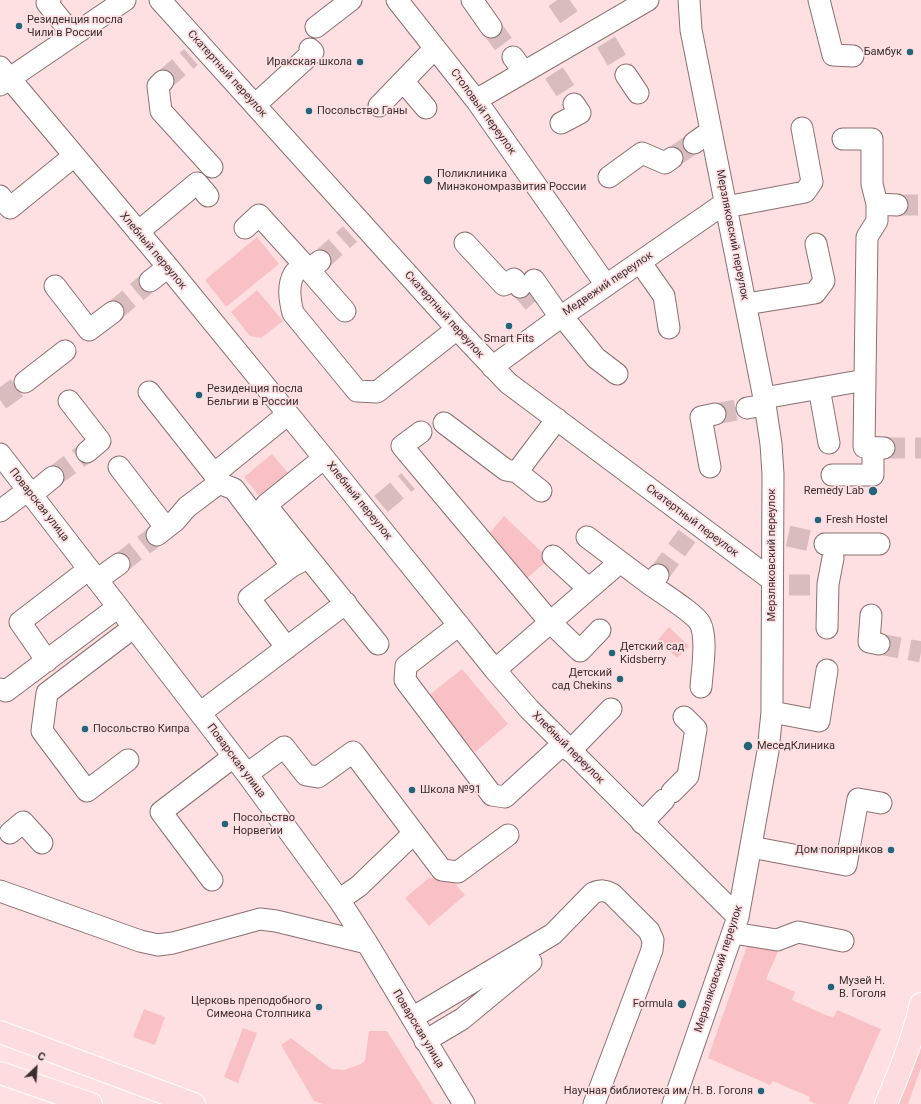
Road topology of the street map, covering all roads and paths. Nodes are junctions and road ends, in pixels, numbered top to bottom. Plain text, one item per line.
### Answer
1 (50, 0) edge
2 (125, 0) edge
3 (160, 0) edge
4 (352, 0) edge
5 (397, 0) edge
6 (472, 0) edge
7 (648, 0) edge
8 (689, 0) edge
9 (819, 0) edge
10 (316, 27) dead end
11 (491, 27) tunnel mouth
12 (73, 35) junction
13 (436, 48) junction
14 (310, 49) dead end
15 (853, 56) dead end
16 (626, 75) tunnel mouth
17 (3, 77) edge
18 (163, 81) tunnel mouth
19 (403, 81) junction
20 (638, 93) dead end
21 (476, 100) junction
22 (574, 104) tunnel mouth
23 (255, 105) junction
24 (379, 106) dead end
25 (426, 108) dead end
26 (561, 123) dead end
27 (802, 128) dead end
28 (711, 130) junction
29 (843, 139) dead end
30 (694, 143) tunnel mouth
31 (74, 156) junction
32 (672, 158) tunnel mouth
33 (212, 167) dead end
34 (609, 178) dead end
35 (0, 196) edge
36 (208, 196) dead end
37 (726, 205) junction
38 (245, 228) dead end
39 (138, 232) junction
40 (465, 242) dead end
41 (816, 244) dead end
42 (640, 262) junction
43 (311, 265) junction
44 (168, 267) junction
45 (150, 281) tunnel mouth
46 (55, 286) dead end
47 (606, 286) junction
48 (746, 304) junction
49 (345, 311) dead end
50 (114, 312) tunnel mouth
51 (553, 316) junction
52 (669, 328) dead end
53 (457, 329) junction
54 (65, 351) dead end
55 (492, 367) junction
56 (617, 374) dead end
57 (865, 380) junction
58 (25, 382) tunnel mouth
59 (819, 388) junction
60 (149, 392) dead end
61 (69, 401) dead end
62 (759, 404) junction
63 (288, 414) junction
64 (715, 414) tunnel mouth
65 (557, 419) junction
66 (444, 423) dead end
67 (421, 432) dead end
68 (829, 443) dead end
69 (86, 452) tunnel mouth
70 (0, 454) edge
71 (324, 458) junction
72 (119, 467) dead end
73 (710, 467) dead end
74 (517, 472) junction
75 (832, 475) dead end
76 (53, 477) tunnel mouth
77 (541, 491) dead end
78 (30, 492) junction
79 (0, 511) edge
80 (587, 537) dead end
81 (880, 544) dead end
82 (554, 556) dead end
83 (301, 562) junction
84 (620, 562) junction
85 (119, 564) tunnel mouth
86 (93, 575) junction
87 (778, 583) junction
88 (589, 589) junction
89 (346, 603) junction
90 (118, 607) junction
91 (871, 615) dead end
92 (550, 622) junction
93 (459, 625) junction
94 (134, 627) junction
95 (827, 628) dead end
96 (600, 630) dead end
97 (378, 644) dead end
98 (879, 644) tunnel mouth
99 (287, 648) junction
100 (47, 661) junction
101 (495, 670) junction
102 (827, 670) dead end
103 (701, 687) dead end
104 (0, 689) edge
105 (611, 709) dead end
106 (772, 712) junction
107 (200, 714) junction
108 (684, 717) dead end
109 (566, 747) junction
110 (233, 757) junction
111 (128, 760) dead end
112 (247, 774) junction
113 (881, 803) dead end
114 (642, 822) junction
115 (10, 833) dead end
116 (414, 833) junction
117 (508, 835) dead end
118 (42, 843) dead end
119 (751, 847) junction
120 (212, 880) dead end
121 (0, 891) edge
122 (339, 900) junction
123 (735, 925) junction
124 (843, 941) dead end
125 (367, 943) junction
126 (531, 962) dead end
127 (921, 1004) edge
128 (412, 1018) junction
129 (0, 1032) edge
130 (425, 1041) junction
131 (0, 1074) edge
132 (91, 1104) edge
133 (194, 1104) edge
134 (464, 1104) edge
135 (594, 1104) edge
136 (673, 1104) edge
137 (886, 1104) edge

1 - 12 street
2 - 12 street
3 - 23 street, Скатертный переулок
4 - 10 street
5 - 13 street, Столовый переулок
6 - 11 street
7 - 21 street
8 - 28 street, Мерзляковский переулок
9 - 15 street
12 - 17 street
13 - 19 street
13 - 21 street, Столовый переулок
14 - 23 street
16 - 20 street
17 - 31 street, Хлебный переулок
18 - 33 street
19 - 24 street
19 - 25 street
21 - 47 street, Столовый переулок
22 - 26 street
23 - 53 street, Скатертный переулок
27 - 37 street
28 - 30 street
28 - 37 street, Мерзляковский переулок
29 - 57 street
31 - 35 street
31 - 39 street, Хлебный переулок
32 - 34 street
36 - 39 street
37 - 42 street, Медвежий переулок
37 - 48 street, Мерзляковский переулок
38 - 43 street
39 - 44 street, Хлебный переулок
40 - 51 street
41 - 48 street
42 - 47 street, Медвежий переулок
42 - 52 street
43 - 49 street
43 - 53 street
44 - 45 street
44 - 63 street, Хлебный переулок
46 - 50 street
47 - 51 street, Медвежий переулок
48 - 62 street, Мерзляковский переулок
51 - 55 street, Медвежий переулок
51 - 56 street
53 - 55 street, Скатертный переулок
54 - 58 street
55 - 65 street, Скатертный переулок
57 - 59 street
57 - 75 street
59 - 62 street
59 - 68 street
60 - 63 street
61 - 69 street
62 - 87 street, Мерзляковский переулок
63 - 71 street, Хлебный переулок
64 - 73 street
65 - 74 street
65 - 87 street, Скатертный переулок
66 - 74 street
67 - 92 street
70 - 78 street, Поварская улица
71 - 83 street
71 - 93 street, Хлебный переулок
72 - 83 street
74 - 77 street
76 - 78 street
78 - 79 street
78 - 86 street, Поварская улица
80 - 84 street
81 - 95 street
82 - 88 street
83 - 89 street
83 - 99 street
84 - 88 street
84 - 103 street
85 - 86 street
86 - 90 street, Поварская улица
86 - 100 street
87 - 106 street, Мерзляковский переулок
88 - 92 street
89 - 97 street
89 - 99 street
90 - 94 street, Поварская улица
90 - 100 street
91 - 98 street
92 - 96 street
92 - 101 street
93 - 101 street, Хлебный переулок
93 - 109 street
94 - 107 street, Поварская улица
94 - 111 street
99 - 107 street
100 - 104 street
101 - 109 street, Хлебный переулок
102 - 106 street
105 - 109 street
106 - 119 street, Мерзляковский переулок
107 - 110 street, Поварская улица
108 - 114 street
109 - 114 street, Хлебный переулок
110 - 112 street, Поварская улица
110 - 120 street
112 - 116 street
112 - 122 street, Поварская улица
113 - 119 street
114 - 123 street, Хлебный переулок
115 - 118 street
116 - 117 street
116 - 122 street
119 - 123 street, Мерзляковский переулок
121 - 125 street
122 - 125 street, Поварская улица
123 - 124 street
123 - 136 street, Мерзляковский переулок
125 - 128 street, Поварская улица
126 - 130 street
127 - 137 main road
128 - 130 street, Поварская улица
128 - 135 street
129 - 133 main road
130 - 134 street, Поварская улица
131 - 132 main road

